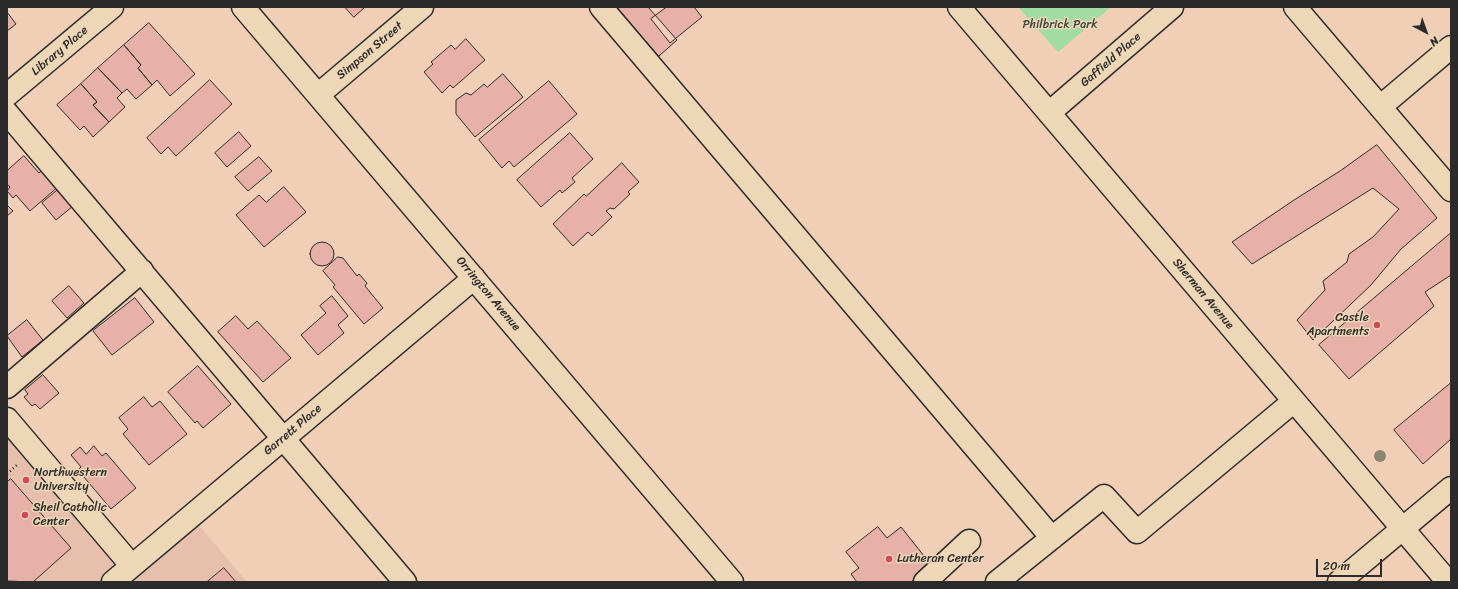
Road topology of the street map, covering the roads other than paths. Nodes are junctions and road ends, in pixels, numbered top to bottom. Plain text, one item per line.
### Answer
1 (112, 7) edge
2 (243, 7) edge
3 (422, 7) edge
4 (601, 7) edge
5 (958, 7) edge
6 (1172, 7) edge
7 (1295, 7) edge
8 (1451, 46) edge
9 (7, 95) edge
10 (318, 95) junction
11 (1380, 107) junction
12 (7, 113) edge
13 (1049, 113) junction
14 (1451, 190) edge
15 (142, 271) junction
16 (474, 278) junction
17 (7, 387) edge
18 (1294, 401) junction
19 (7, 419) edge
20 (283, 439) junction
21 (1451, 488) edge
22 (1403, 528) junction
23 (1052, 538) junction
24 (969, 541) dead end
25 (132, 566) junction
26 (729, 581) edge
27 (113, 582) edge
28 (405, 582) edge
29 (925, 582) edge
30 (997, 582) edge
31 (1339, 582) edge
32 (1448, 582) edge

1 - 9 street, Library Place
2 - 10 street, Orrington Avenue
3 - 10 street, Simpson Street
4 - 23 street
5 - 13 street, Sherman Avenue
6 - 13 street, Gaffield Place
7 - 11 street
8 - 11 street
10 - 16 street, Orrington Avenue
11 - 14 street
12 - 15 street
13 - 18 street, Sherman Avenue
15 - 17 street
15 - 20 street
16 - 20 street, Garrett Place
16 - 26 street, Orrington Avenue
18 - 22 street, Sherman Avenue
18 - 23 street
19 - 25 street
20 - 25 street, Garrett Place
20 - 28 street
21 - 22 street
22 - 31 street
22 - 32 street, Sherman Avenue
23 - 30 street
24 - 29 street
25 - 27 street, Garrett Place

